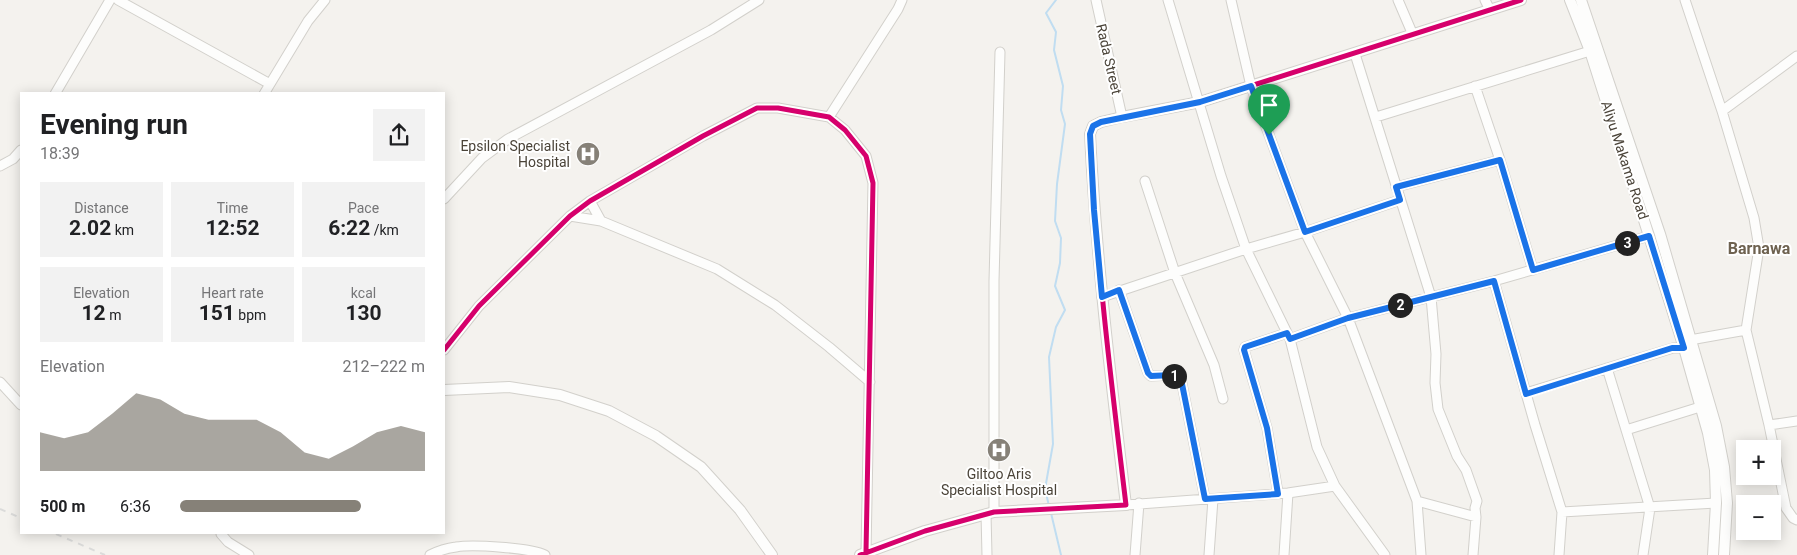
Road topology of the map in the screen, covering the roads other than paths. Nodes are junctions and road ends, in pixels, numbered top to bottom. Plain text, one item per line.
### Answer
1 (110, 0) edge
2 (118, 0) edge
3 (325, 0) edge
4 (759, 0) edge
5 (902, 0) edge
6 (1096, 0) edge
7 (1168, 0) edge
8 (1231, 0) edge
9 (1398, 0) edge
10 (1485, 0) edge
11 (1521, 0) edge
12 (1570, 0) edge
13 (1581, 0) edge
14 (1685, 0) edge
15 (1490, 10) junction
16 (1414, 35) junction
17 (1590, 51) junction
18 (1000, 52) dead end
19 (1355, 54) junction
20 (1797, 56) edge
21 (270, 84) junction
22 (1251, 86) junction
23 (1475, 86) junction
24 (56, 92) edge
25 (265, 92) edge
26 (1200, 102) junction
27 (1722, 111) junction
28 (829, 117) junction
29 (1122, 117) junction
30 (1376, 117) junction
31 (1622, 136) junction
32 (20, 151) edge
33 (1500, 160) junction
34 (0, 166) edge
35 (1144, 181) dead end
36 (1396, 187) junction
37 (445, 199) edge
38 (1400, 200) junction
39 (590, 201) junction
40 (570, 216) junction
41 (601, 221) junction
42 (1305, 232) junction
43 (1649, 236) junction
44 (1246, 249) junction
45 (1533, 270) junction
46 (1175, 273) junction
47 (1494, 281) junction
48 (1119, 290) junction
49 (1102, 297) junction
50 (1431, 297) junction
51 (1348, 318) junction
52 (1746, 330) junction
53 (1288, 336) junction
54 (1687, 344) junction
55 (445, 349) edge
56 (1607, 368) junction
57 (0, 382) edge
58 (870, 382) junction
59 (445, 390) edge
60 (1526, 394) junction
61 (1223, 399) dead end
62 (20, 404) edge
63 (1700, 407) junction
64 (1797, 421) edge
65 (1769, 424) junction
66 (1626, 430) junction
67 (1335, 486) junction
68 (1288, 493) junction
69 (1278, 494) junction
70 (1209, 499) junction
71 (1417, 501) junction
72 (1139, 503) junction
73 (1126, 504) junction
74 (1716, 504) junction
75 (1650, 508) junction
76 (1562, 512) junction
77 (990, 513) junction
78 (1476, 517) junction
79 (1797, 520) edge
80 (221, 534) edge
81 (1380, 553) edge
82 (863, 554) edge
83 (249, 555) edge
84 (430, 555) edge
85 (545, 555) edge
86 (772, 555) edge
87 (987, 555) edge
88 (1135, 555) edge
89 (1209, 555) edge
90 (1284, 555) edge
91 (1421, 555) edge
92 (1473, 555) edge
93 (1559, 555) edge
94 (1643, 555) edge
95 (1713, 555) edge
96 (1724, 555) edge

1 - 24 street
2 - 21 street
3 - 21 street
4 - 37 street
5 - 28 street
6 - 29 street, Rada Street
7 - 26 street
8 - 22 street
9 - 16 street
10 - 15 street
11 - 15 street
12 - 17 street, Aliyu Makama Road
13 - 31 street, Aliyu Makama Road
14 - 27 street
15 - 16 street
16 - 19 street
17 - 23 street
17 - 31 street, Aliyu Makama Road
18 - 77 street
19 - 22 street
19 - 30 street
20 - 27 street
21 - 25 street
22 - 26 street
22 - 42 street
23 - 30 street
23 - 33 street
26 - 29 street
26 - 44 street
27 - 52 street
28 - 39 street
28 - 58 street
29 - 49 street
30 - 36 street
31 - 43 street, Aliyu Makama Road
31 - 54 street, Aliyu Makama Road
32 - 34 street
33 - 36 street
33 - 45 street
35 - 46 street
36 - 38 street
38 - 42 street
38 - 50 street
39 - 40 street
39 - 41 street
40 - 41 street
40 - 55 street
41 - 58 street
42 - 44 street
42 - 51 street
43 - 45 street
43 - 54 street, Aliyu Makama Road
44 - 46 street
44 - 53 street
45 - 47 street
46 - 48 street
46 - 61 street
47 - 50 street
47 - 60 street
48 - 49 street
48 - 70 street
49 - 73 street
50 - 51 street
50 - 78 street
51 - 53 street
51 - 71 street
52 - 54 street
52 - 65 street
53 - 67 street
53 - 69 street
54 - 56 street
54 - 63 street, Aliyu Makama Road
54 - 96 street, Aliyu Makama Road
56 - 60 street
56 - 66 street
57 - 62 street
58 - 82 street
59 - 86 street
60 - 76 street
63 - 66 street
63 - 74 street, Aliyu Makama Road
64 - 65 street
65 - 79 street
66 - 75 street
67 - 68 street
67 - 81 street
68 - 69 street
68 - 90 street
69 - 70 street
70 - 72 street
70 - 89 street
71 - 78 street
71 - 91 street
72 - 73 street
72 - 88 street
73 - 77 street
74 - 75 street
74 - 95 street, Aliyu Makama Road
75 - 76 street
75 - 94 street
76 - 93 street
77 - 82 street
77 - 87 street
78 - 92 street
80 - 83 street
84 - 85 street

